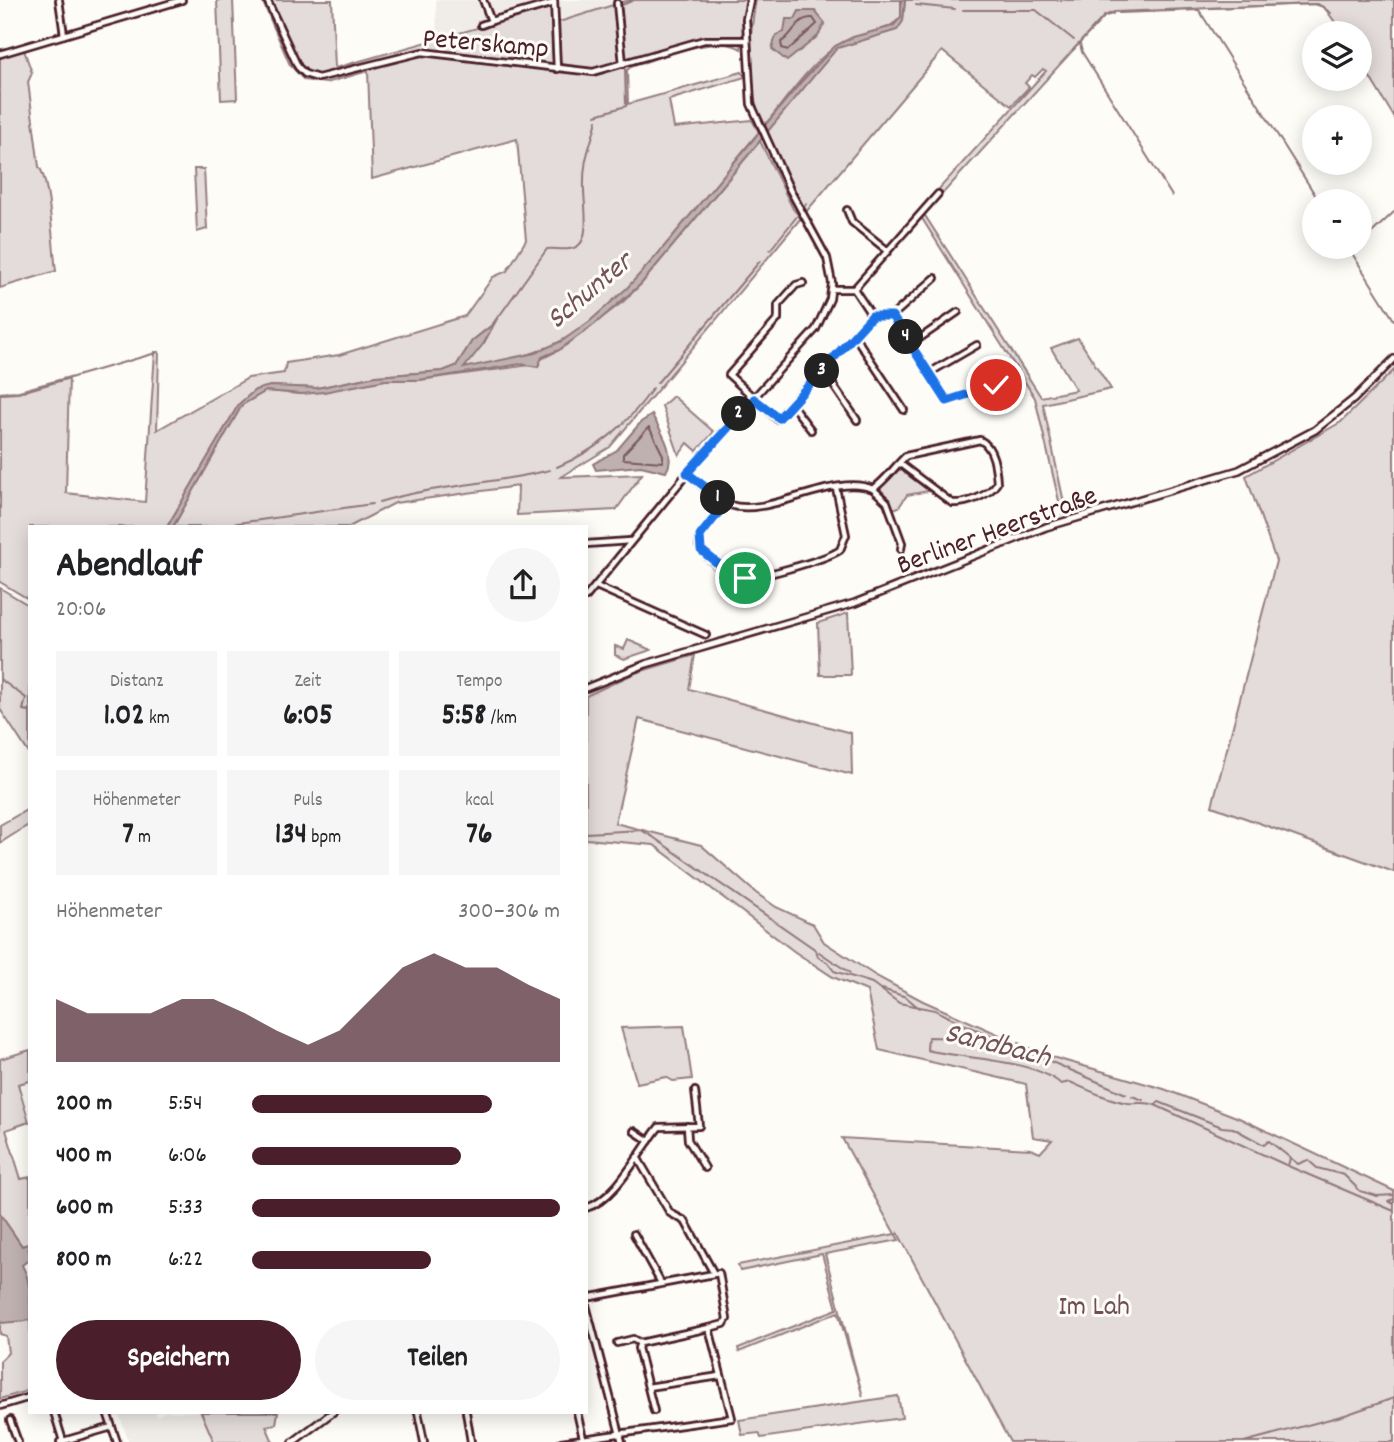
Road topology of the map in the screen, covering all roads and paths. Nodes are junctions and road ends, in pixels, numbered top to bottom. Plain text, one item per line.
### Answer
1 (59, 0) edge
2 (182, 0) edge
3 (267, 0) edge
4 (483, 0) edge
5 (750, 0) edge
6 (554, 2) edge
7 (617, 3) dead end
8 (493, 21) junction
9 (481, 25) dead end
10 (64, 35) junction
11 (747, 40) junction
12 (0, 54) edge
13 (623, 64) junction
14 (557, 69) junction
15 (939, 194) dead end
16 (847, 210) dead end
17 (888, 251) junction
18 (935, 278) dead end
19 (803, 283) dead end
20 (832, 289) junction
21 (855, 289) junction
22 (958, 312) dead end
23 (872, 316) junction
24 (892, 316) junction
25 (854, 335) junction
26 (911, 345) junction
27 (977, 345) dead end
28 (1394, 359) edge
29 (823, 370) junction
30 (929, 373) junction
31 (1002, 383) dead end
32 (754, 399) junction
33 (792, 405) junction
34 (904, 410) dead end
35 (857, 420) dead end
36 (811, 430) dead end
37 (899, 463) junction
38 (687, 473) junction
39 (836, 488) junction
40 (873, 489) junction
41 (726, 503) junction
42 (631, 541) junction
43 (588, 544) edge
44 (901, 549) dead end
45 (596, 586) junction
46 (588, 595) edge
47 (706, 635) dead end
48 (588, 687) edge
49 (695, 1091) dead end
50 (687, 1126) junction
51 (634, 1131) dead end
52 (649, 1141) junction
53 (638, 1157) junction
54 (705, 1168) dead end
55 (588, 1207) edge
56 (634, 1234) dead end
57 (715, 1272) junction
58 (661, 1283) junction
59 (588, 1298) edge
60 (588, 1313) edge
61 (709, 1328) junction
62 (617, 1343) dead end
63 (640, 1343) junction
64 (720, 1376) junction
65 (648, 1387) junction
66 (28, 1398) edge
67 (0, 1406) edge
68 (654, 1411) dead end
69 (54, 1414) edge
70 (108, 1414) edge
71 (330, 1414) edge
72 (418, 1414) edge
73 (466, 1414) edge
74 (577, 1414) edge
75 (10, 1420) dead end
76 (112, 1427) junction
77 (620, 1434) junction
78 (583, 1438) junction
79 (18, 1442) edge
80 (61, 1442) edge
81 (117, 1442) edge
82 (294, 1442) edge
83 (424, 1442) edge
84 (471, 1442) edge
85 (561, 1442) edge
86 (622, 1442) edge

1 - 10 street
2 - 10 street
3 - 14 street, Peterskamp
4 - 8 street
5 - 11 street
6 - 8 street
6 - 14 street
7 - 13 street
8 - 9 street
10 - 12 street
11 - 13 street, Peterskamp
11 - 20 street
13 - 14 street, Peterskamp
15 - 17 street
16 - 17 street
17 - 21 street
18 - 24 street
19 - 32 street
20 - 21 street
20 - 32 street
21 - 23 street
22 - 26 street
23 - 24 street
23 - 25 street
24 - 26 street
25 - 29 street
25 - 34 street
26 - 30 street
27 - 30 street
28 - 48 main road, Berliner Heerstraße
29 - 33 street
29 - 35 street
30 - 31 street
32 - 33 street
32 - 38 street
33 - 36 street
37 - 37 street
37 - 40 street
38 - 41 street
38 - 42 street
39 - 40 street
39 - 41 street
39 - 41 street
40 - 44 street
42 - 43 street
42 - 45 street
45 - 46 street
45 - 47 street
49 - 50 street
50 - 52 street
50 - 54 street
51 - 52 street
52 - 53 street
53 - 55 street
53 - 57 street
56 - 58 street
57 - 58 street
57 - 61 street
58 - 59 street
60 - 77 street
61 - 63 street
61 - 64 street
62 - 63 street
63 - 65 street
64 - 65 street
64 - 77 street
65 - 68 street
66 - 67 street
69 - 80 street
70 - 76 street
71 - 82 main road
72 - 83 street
73 - 84 street
74 - 78 street
75 - 79 street
76 - 80 street
76 - 81 street
77 - 78 street
77 - 86 street
78 - 85 street

